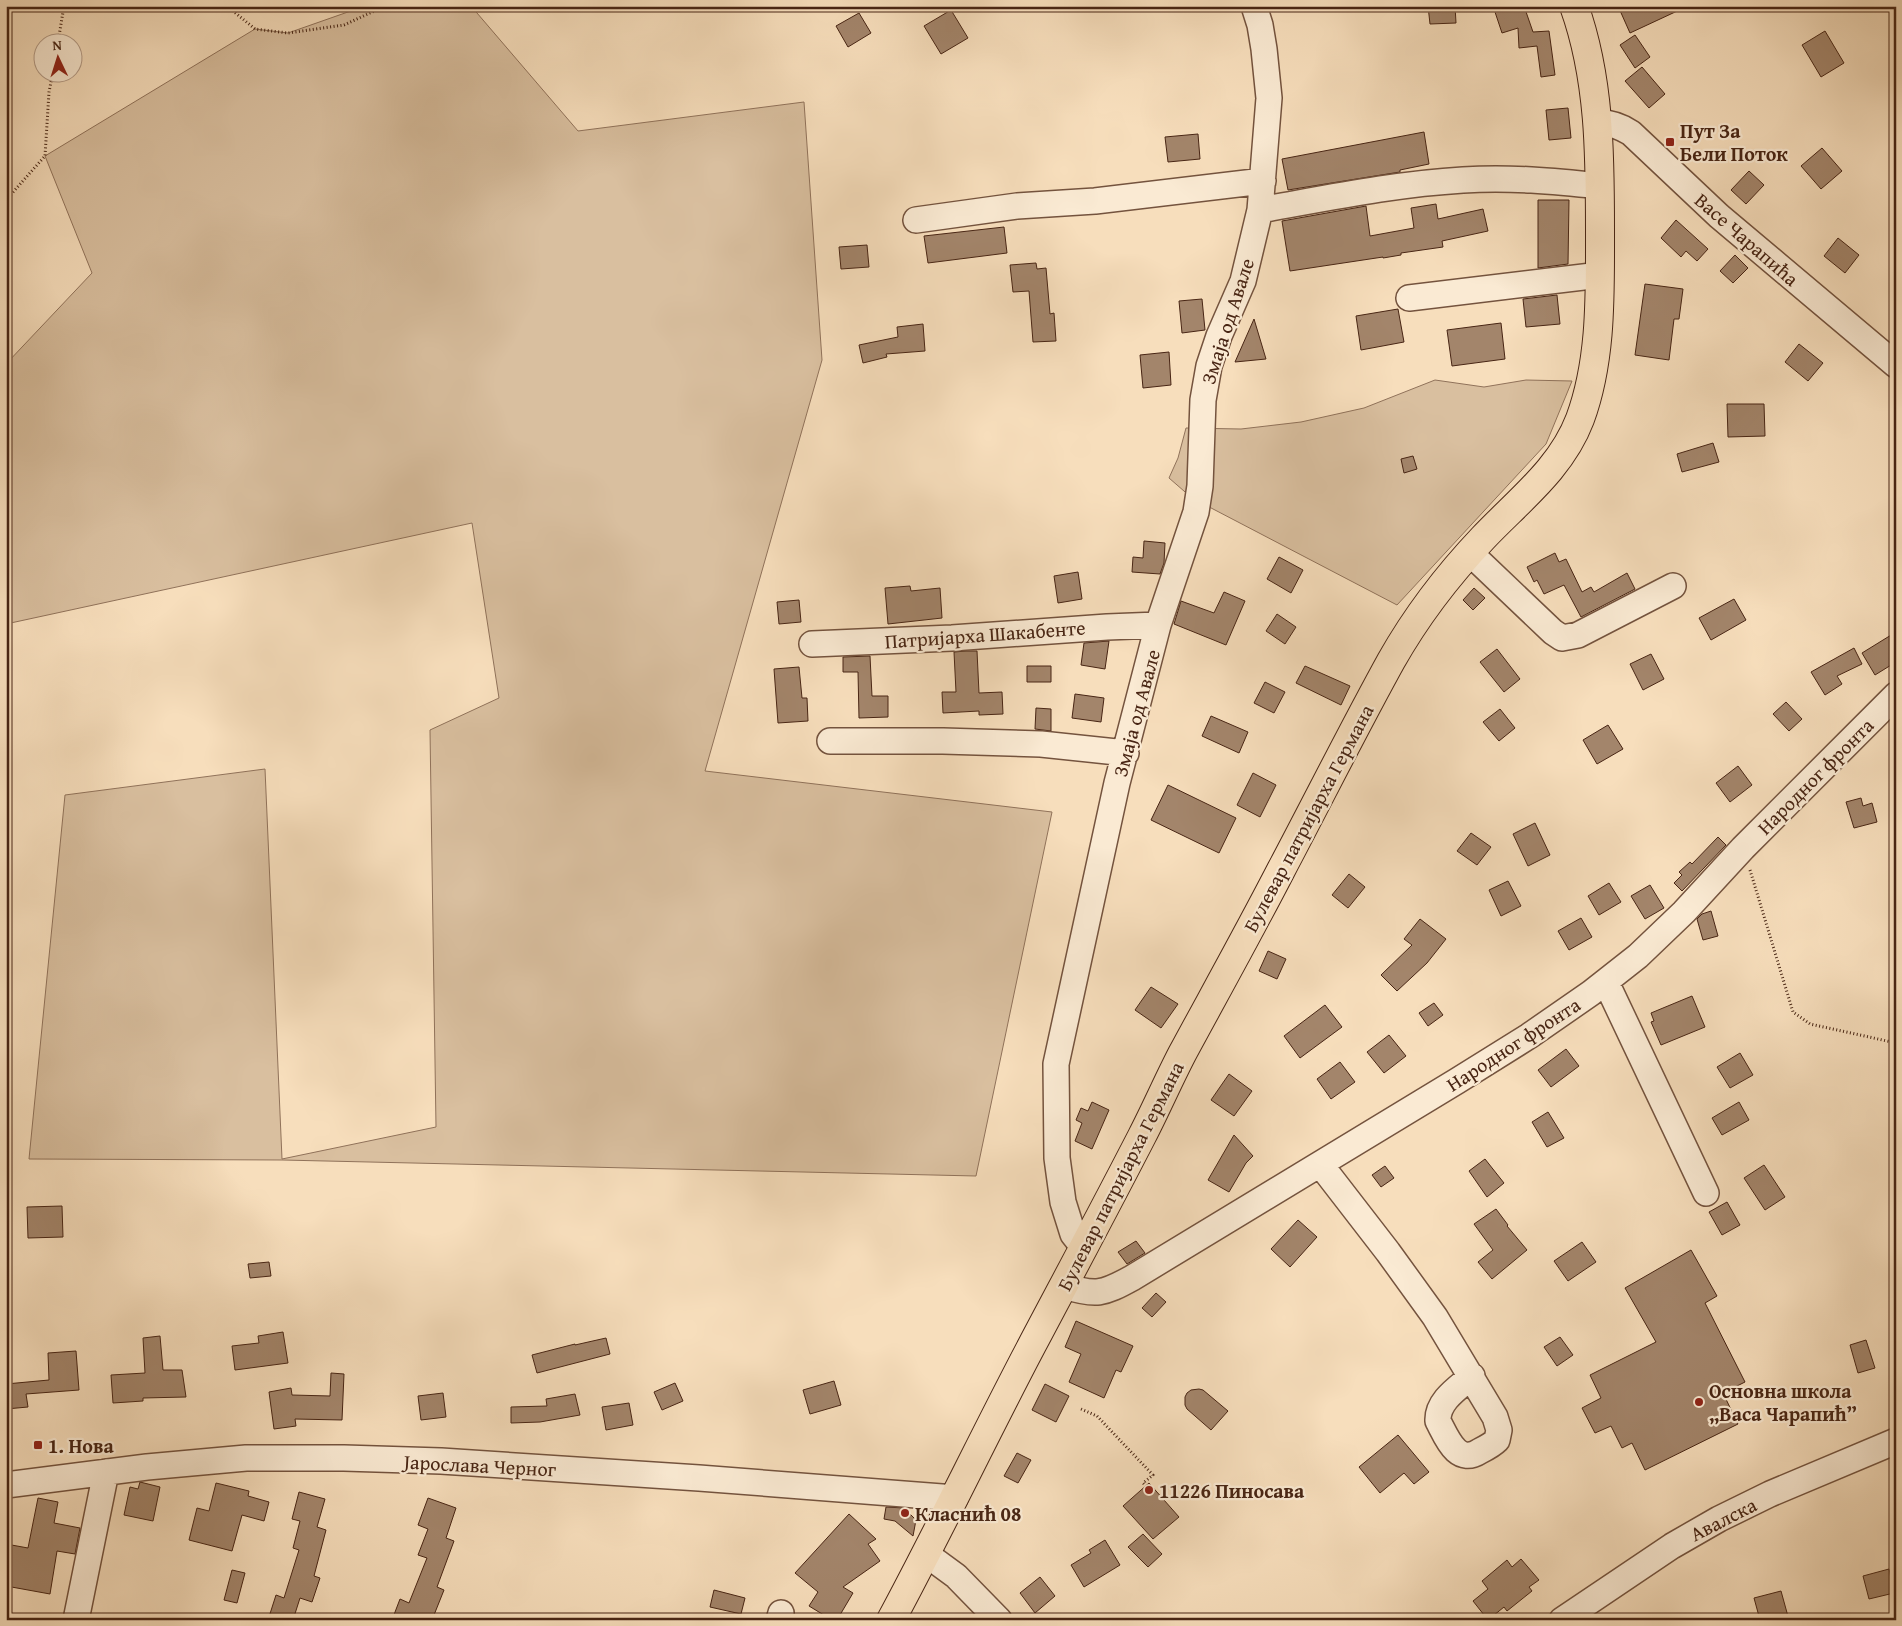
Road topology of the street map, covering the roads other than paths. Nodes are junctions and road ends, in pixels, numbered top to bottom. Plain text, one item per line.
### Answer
1 (1254, 6) edge
2 (1574, 6) edge
3 (1597, 123) junction
4 (1263, 181) junction
5 (1600, 186) junction
6 (1260, 210) junction
7 (916, 220) dead end
8 (1600, 275) junction
9 (1409, 298) dead end
10 (1896, 364) edge
11 (1470, 553) junction
12 (1673, 586) dead end
13 (1158, 625) junction
14 (812, 644) dead end
15 (1896, 695) edge
16 (830, 741) dead end
17 (1126, 753) junction
18 (1606, 982) junction
19 (1320, 1164) junction
20 (1706, 1193) dead end
21 (1084, 1248) junction
22 (1064, 1286) junction
23 (1472, 1376) dead end
24 (1896, 1441) edge
25 (106, 1472) junction
26 (6, 1485) edge
27 (955, 1498) junction
28 (926, 1554) junction
29 (76, 1620) edge
30 (891, 1620) edge
31 (999, 1620) edge
32 (1562, 1620) edge

1 - 4 street, Змаја од Авале
2 - 3 main road, Булевар патријарха Германа
3 - 5 main road, Булевар патријарха Германа
3 - 10 street, Васе Чарапића
4 - 6 street, Змаја од Авале
4 - 7 street
5 - 6 street
5 - 8 main road, Булевар патријарха Германа
6 - 13 street, Змаја од Авале
8 - 9 street
8 - 11 main road, Булевар патријарха Германа
11 - 12 street
11 - 21 main road, Булевар патријарха Германа
13 - 14 street, Патријарха Шакабенте
13 - 17 street, Змаја од Авале
15 - 18 street, Народног фронта
16 - 17 street
17 - 21 street, Змаја од Авале
18 - 19 street, Народног фронта
18 - 20 street
19 - 22 street, Народног фронта
19 - 23 street
21 - 22 main road, Булевар патријарха Германа
22 - 27 main road, Булевар патријарха Германа
24 - 32 street, Авалска
25 - 26 street, Јарослава Черног
25 - 27 street, Јарослава Черног
25 - 29 street
27 - 28 main road, Булевар патријарха Германа
28 - 30 main road, Булевар патријарха Германа
28 - 31 street

